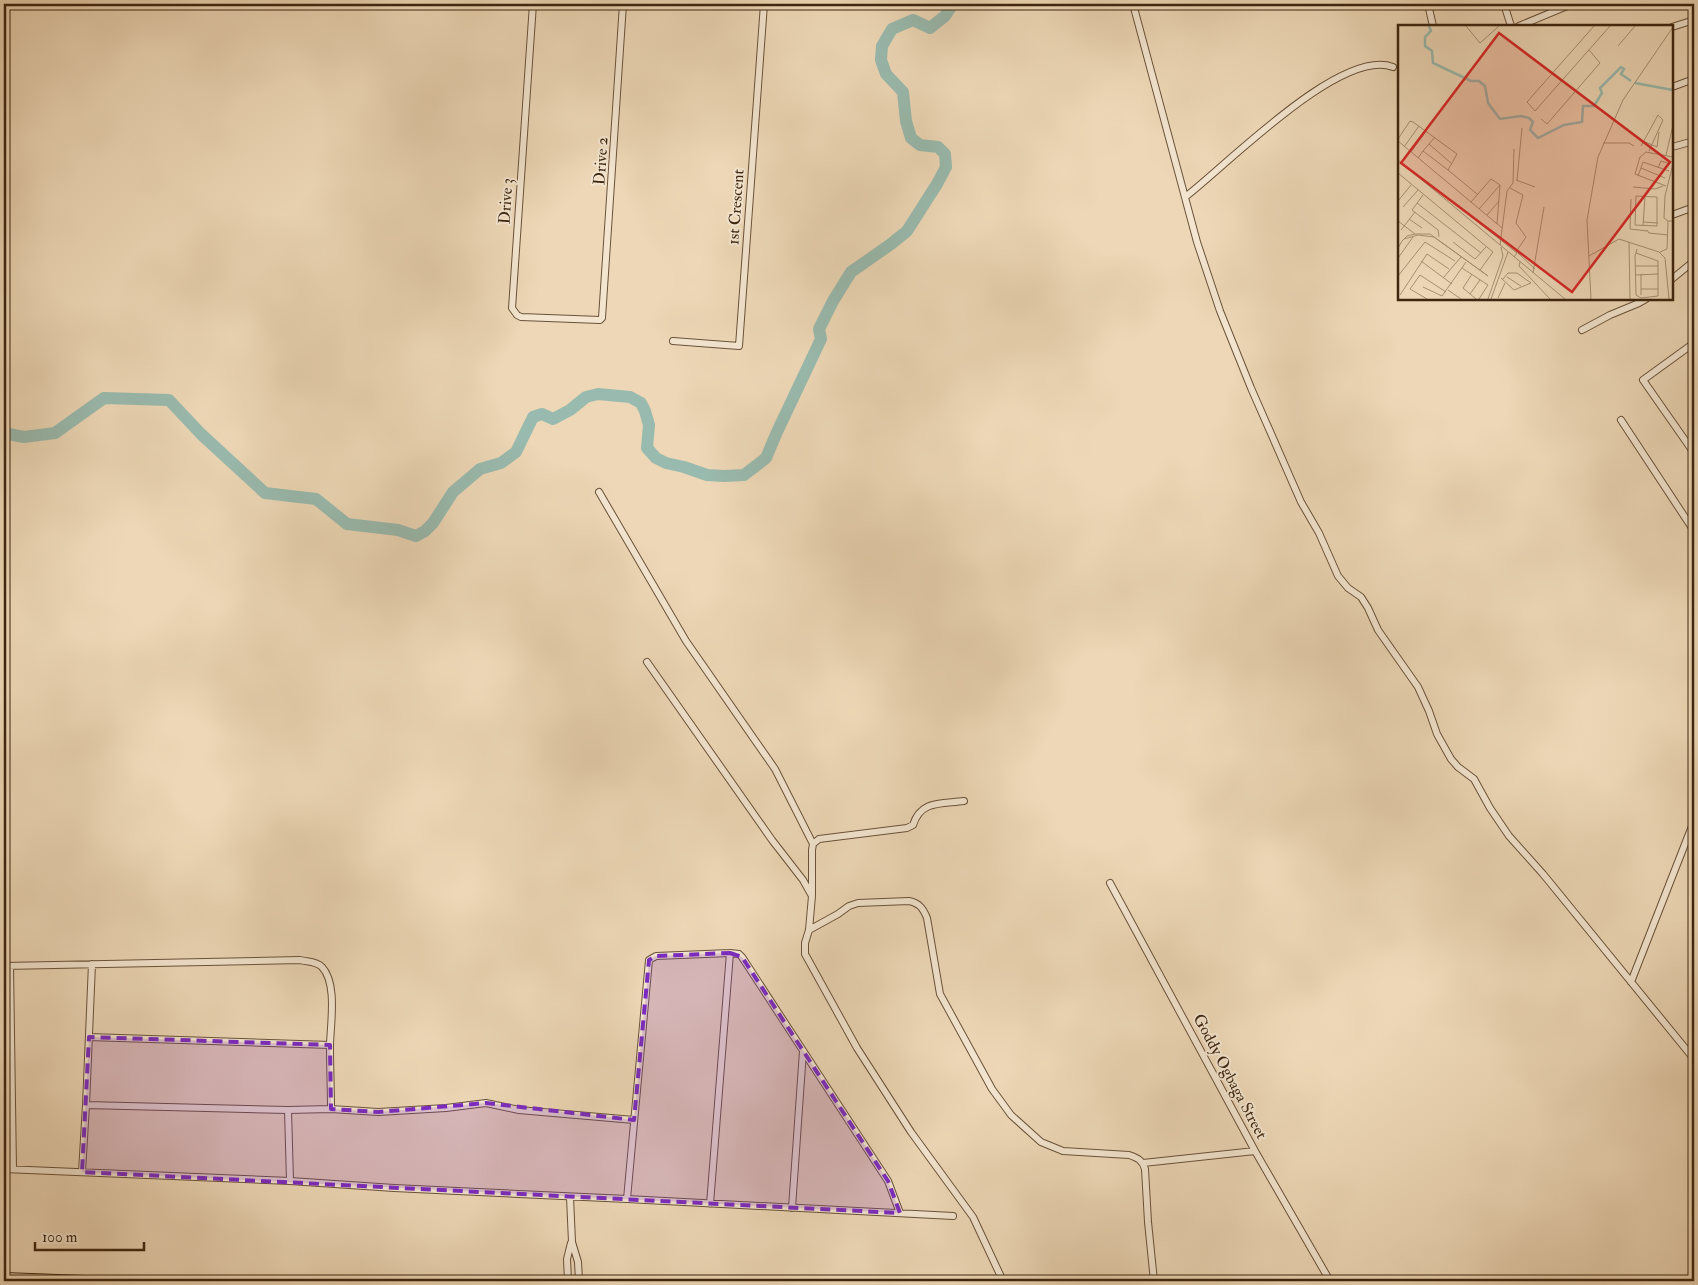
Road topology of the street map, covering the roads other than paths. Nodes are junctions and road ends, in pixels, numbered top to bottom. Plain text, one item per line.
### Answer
1 (532, 4) edge
2 (623, 4) edge
3 (764, 4) edge
4 (1133, 4) edge
5 (1428, 4) edge
6 (1504, 4) edge
7 (1572, 4) edge
8 (1694, 20) edge
9 (1433, 25) edge
10 (1511, 25) edge
11 (1521, 25) edge
12 (1673, 27) edge
13 (1393, 67) dead end
14 (1694, 79) edge
15 (1673, 87) edge
16 (1694, 141) edge
17 (1673, 147) edge
18 (1185, 197) junction
19 (1694, 207) edge
20 (1673, 215) edge
21 (1694, 262) edge
22 (1673, 278) edge
23 (1644, 300) edge
24 (600, 320) joint
25 (1582, 330) dead end
26 (673, 341) dead end
27 (1694, 343) edge
28 (1621, 420) dead end
29 (1694, 453) edge
30 (599, 492) dead end
31 (1694, 531) edge
32 (647, 662) dead end
33 (964, 801) dead end
34 (1694, 821) edge
35 (813, 844) junction
36 (1110, 883) dead end
37 (812, 896) junction
38 (809, 930) junction
39 (730, 953) junction
40 (92, 964) junction
41 (7, 966) edge
42 (1631, 982) junction
43 (89, 1037) junction
44 (330, 1045) junction
45 (803, 1051) junction
46 (1694, 1059) edge
47 (86, 1105) junction
48 (288, 1110) junction
49 (331, 1110) junction
50 (634, 1120) junction
51 (1255, 1151) junction
52 (1143, 1162) junction
53 (4, 1169) edge
54 (13, 1169) junction
55 (82, 1172) junction
56 (290, 1181) junction
57 (570, 1197) junction
58 (627, 1199) junction
59 (710, 1204) junction
60 (792, 1208) junction
61 (900, 1213) junction
62 (952, 1216) dead end
63 (572, 1242) junction
64 (4, 1278) edge
65 (85, 1281) edge
66 (568, 1281) edge
67 (580, 1281) edge
68 (1003, 1281) edge
69 (1154, 1281) edge
70 (1330, 1281) edge

1 - 24 street, Drive 3
2 - 24 street, Drive 2
3 - 26 street, 1st Crescent
4 - 18 street
5 - 9 street
6 - 10 street
7 - 11 street
8 - 12 street
13 - 18 street
14 - 15 street
16 - 17 street
18 - 42 street
19 - 20 street
21 - 22 street
23 - 25 street
27 - 29 street
28 - 31 street
30 - 35 street
32 - 37 street
33 - 35 street
34 - 42 street
35 - 37 street
36 - 51 street, Goddy Ogbaga Street
37 - 38 street
38 - 52 street
38 - 68 street
39 - 45 street
39 - 50 street
39 - 59 street
40 - 41 street
40 - 43 street
40 - 44 street
41 - 54 street
42 - 46 street
43 - 44 street
43 - 47 street
44 - 49 street
45 - 60 street
45 - 61 street
47 - 48 street
47 - 55 street
48 - 49 street
48 - 56 street
49 - 50 street
50 - 58 street
51 - 52 street
51 - 70 street, Goddy Ogbaga Street
52 - 69 street
53 - 54 street
54 - 55 street
55 - 56 street
56 - 57 street
57 - 58 street
57 - 63 street
58 - 59 street
59 - 60 street
60 - 61 street
61 - 62 street
63 - 66 street
63 - 67 street
64 - 65 main road

